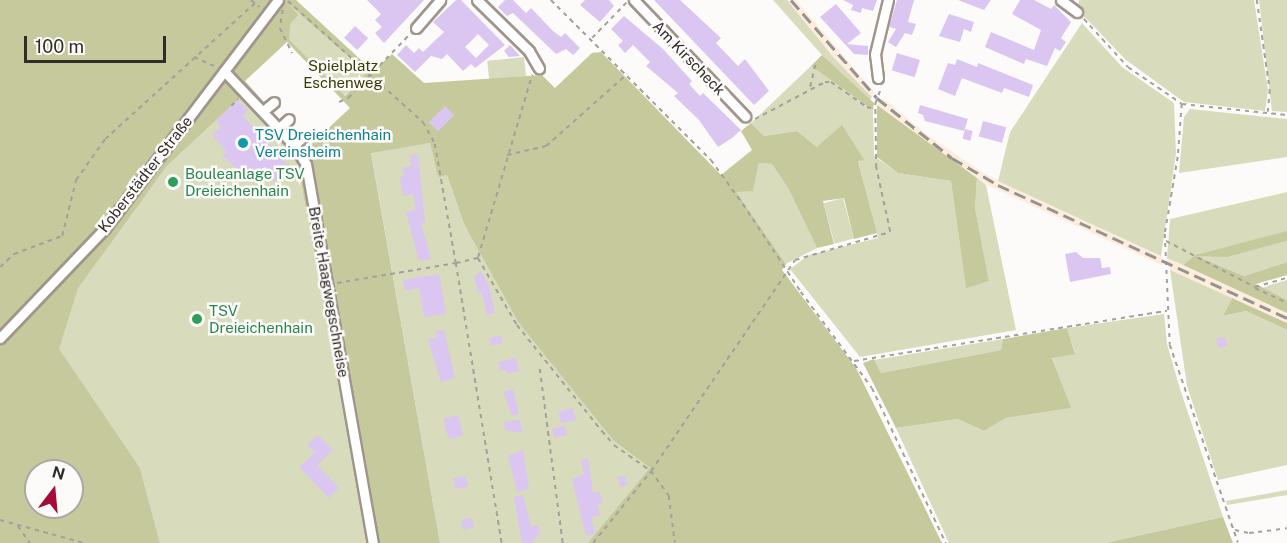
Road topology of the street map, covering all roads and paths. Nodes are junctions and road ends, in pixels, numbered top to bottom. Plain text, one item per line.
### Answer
1 (251, 0) edge
2 (278, 0) edge
3 (287, 0) edge
4 (440, 0) edge
5 (477, 0) edge
6 (551, 0) edge
7 (629, 0) edge
8 (634, 0) edge
9 (888, 0) edge
10 (1061, 0) edge
11 (1257, 0) edge
12 (1077, 12) joint
13 (416, 28) joint
14 (590, 39) junction
15 (292, 53) dead end
16 (193, 57) junction
17 (815, 65) dead end
18 (539, 68) joint
19 (224, 71) junction
20 (371, 74) junction
21 (628, 74) junction
22 (878, 78) dead end
23 (810, 88) junction
24 (880, 90) dead end
25 (274, 102) dead end
26 (339, 102) dead end
27 (1182, 104) junction
28 (875, 109) junction
29 (263, 111) junction
30 (1268, 113) junction
31 (1287, 115) edge
32 (745, 116) joint
33 (289, 118) dead end
34 (279, 128) junction
35 (304, 136) dead end
36 (294, 144) junction
37 (507, 155) junction
38 (1165, 241) junction
39 (478, 258) junction
40 (456, 263) junction
41 (0, 267) edge
42 (786, 270) junction
43 (1287, 278) edge
44 (327, 285) junction
45 (1254, 287) junction
46 (1287, 303) edge
47 (1168, 311) junction
48 (0, 338) edge
49 (854, 361) junction
50 (540, 369) dead end
51 (651, 471) junction
52 (0, 520) edge
53 (18, 526) junction
54 (1287, 528) edge
55 (1233, 529) junction
56 (30, 543) edge
57 (84, 543) edge
58 (373, 543) edge
59 (502, 543) edge
60 (563, 543) edge
61 (593, 543) edge
62 (675, 543) edge
63 (946, 543) edge
64 (1238, 543) edge

1 - 16 path
2 - 19 street, Koberstädter Straße
3 - 15 path
3 - 20 path
4 - 13 street
5 - 18 street
6 - 14 path
7 - 14 path
8 - 32 street, Am Kirscheck
9 - 22 street
10 - 12 street
11 - 30 path
12 - 27 path
13 - 20 path
14 - 21 path
16 - 19 path
16 - 41 path
17 - 23 path
18 - 37 path
19 - 29 street, Breite Haagwegschneise
19 - 48 street, Koberstädter Straße
20 - 26 path
20 - 40 path
21 - 37 path
21 - 42 path
23 - 28 path
23 - 32 path
24 - 28 path
25 - 29 street
27 - 30 path
27 - 38 path
28 - 42 path
29 - 34 street, Breite Haagwegschneise
30 - 31 path
33 - 34 street
34 - 36 street, Breite Haagwegschneise
35 - 36 street
36 - 44 street, Breite Haagwegschneise
37 - 39 path
38 - 45 path
38 - 47 path
39 - 40 path
39 - 51 path
40 - 44 path
40 - 59 path
42 - 49 path
42 - 51 path
43 - 45 path
44 - 58 street, Breite Haagwegschneise
45 - 46 path
47 - 49 path
47 - 55 path
49 - 63 path
50 - 60 path
51 - 61 path
51 - 62 path
52 - 53 path
53 - 56 path
53 - 57 path
54 - 55 path
55 - 64 path

